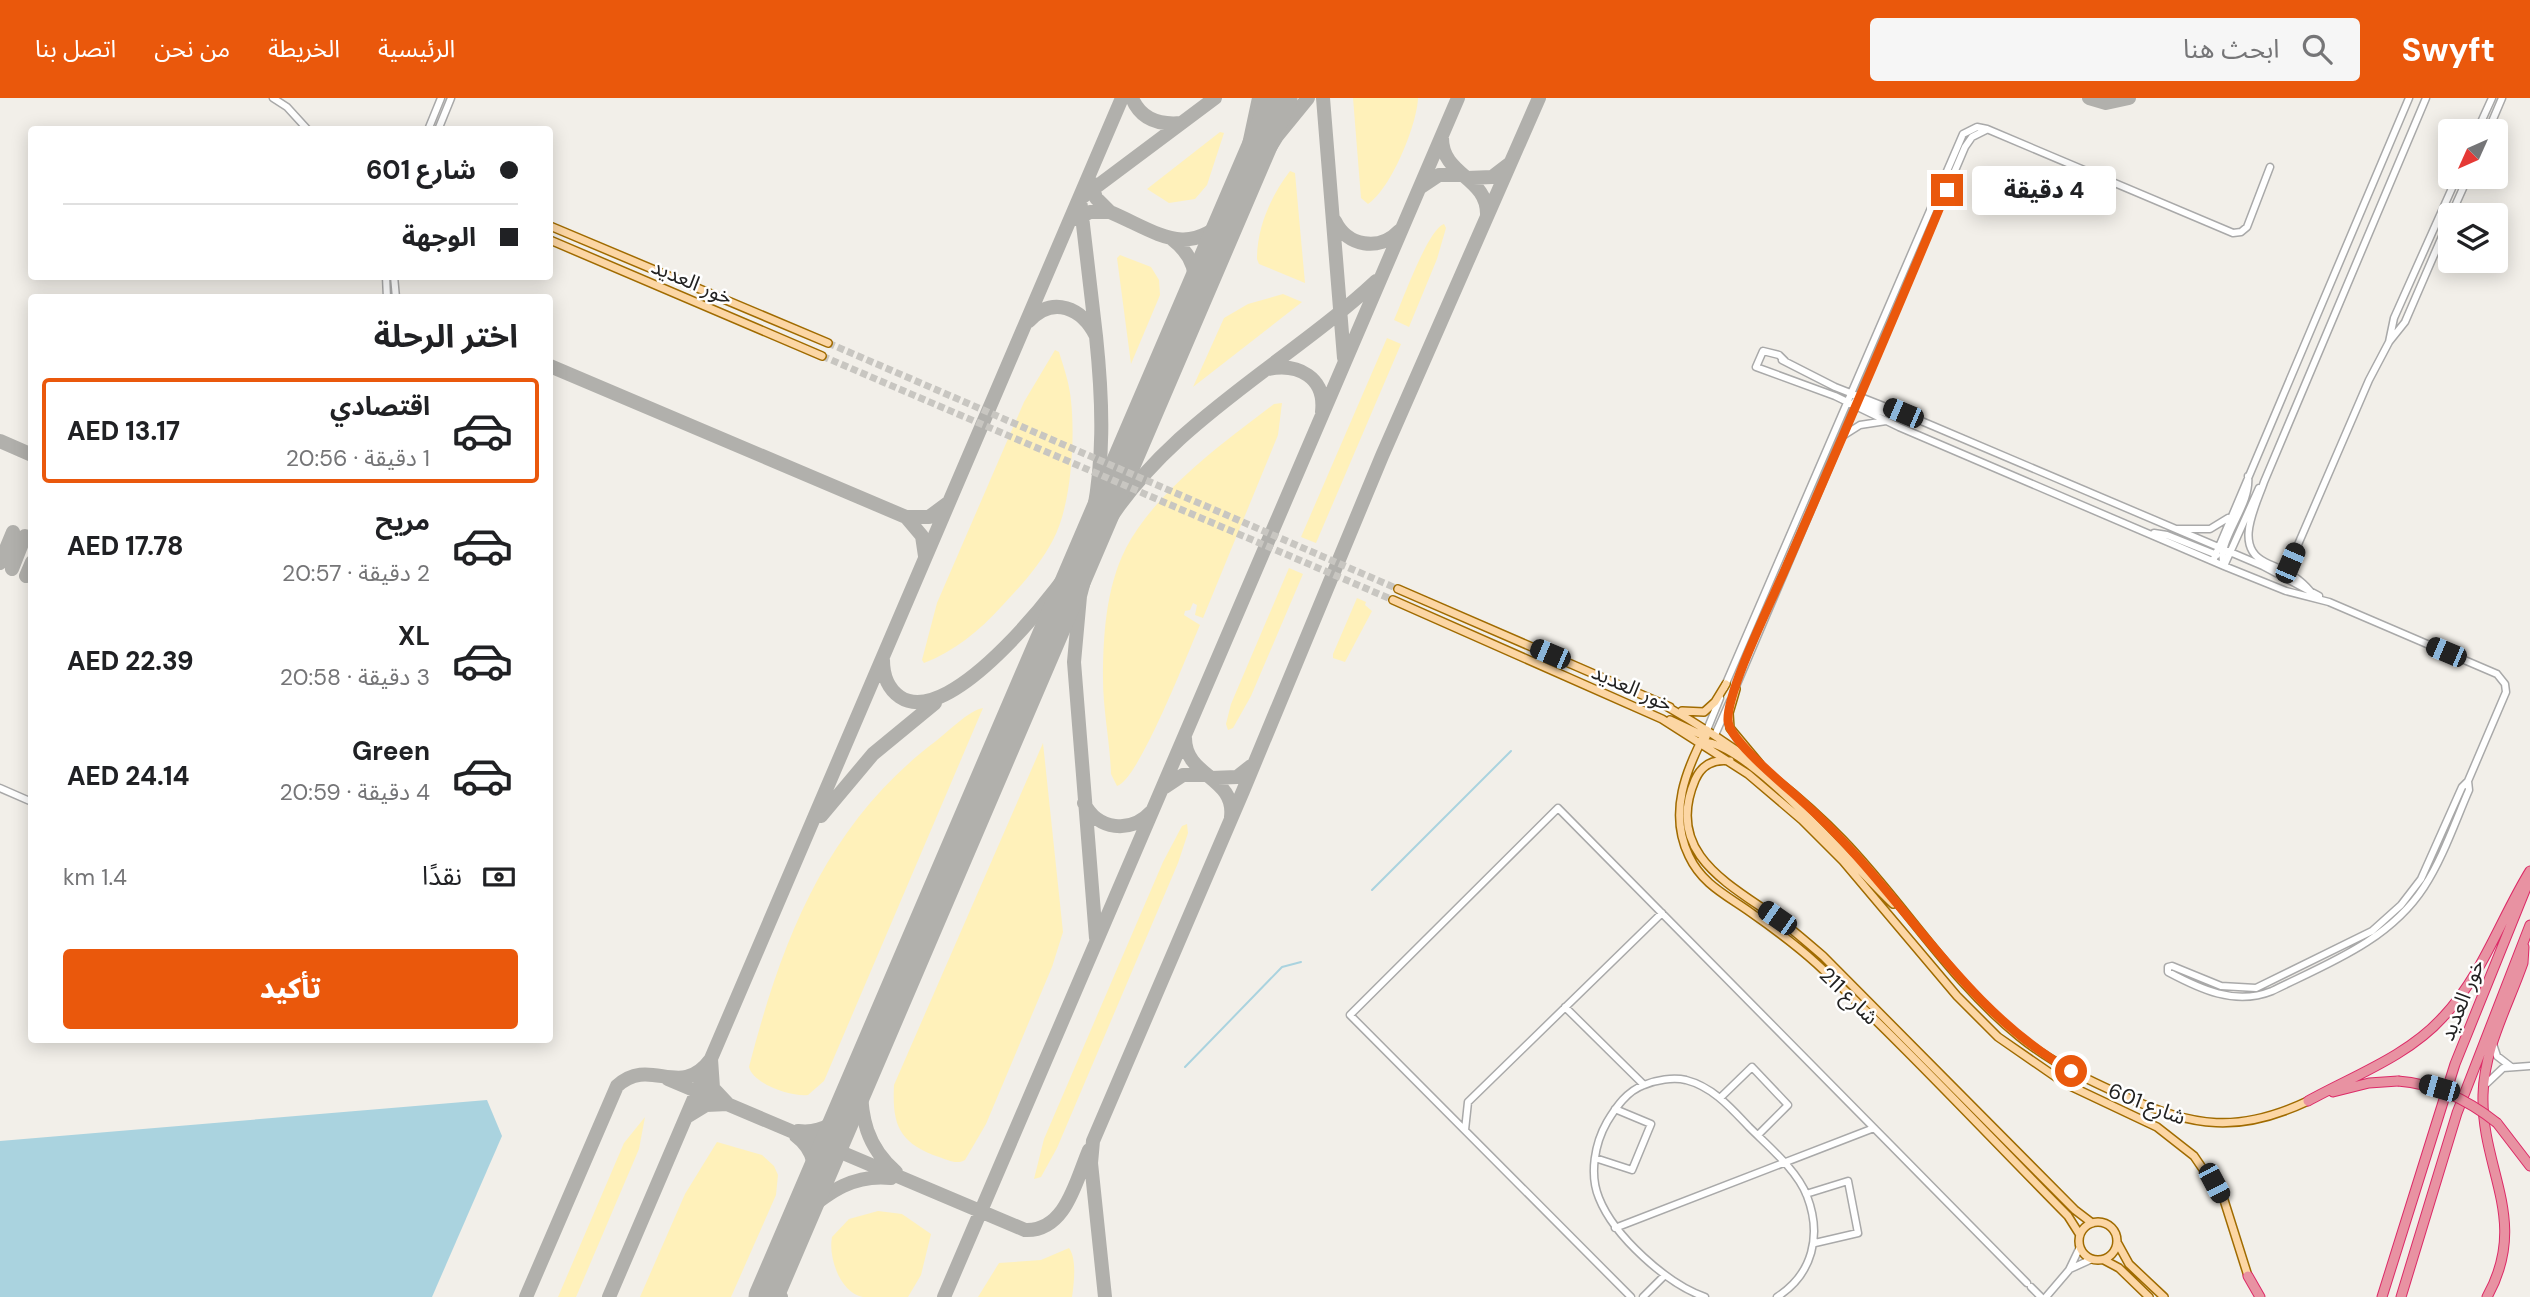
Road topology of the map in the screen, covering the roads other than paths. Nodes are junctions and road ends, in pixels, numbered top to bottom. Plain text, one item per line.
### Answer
1 (273, 98) edge
2 (441, 98) edge
3 (451, 98) edge
4 (2409, 98) edge
5 (2426, 98) edge
6 (2492, 98) edge
7 (2502, 98) edge
8 (2482, 119) edge
9 (2493, 119) edge
10 (304, 126) edge
11 (430, 126) edge
12 (440, 126) edge
13 (1984, 128) junction
14 (2270, 167) dead end
15 (2452, 189) edge
16 (553, 227) edge
17 (1917, 240) junction
18 (553, 241) edge
19 (2438, 246) edge
20 (1899, 305) junction
21 (2389, 342) junction
22 (828, 344) tunnel mouth
23 (822, 356) tunnel mouth
24 (1788, 362) junction
25 (1782, 377) junction
26 (1851, 392) junction
27 (1857, 401) junction
28 (1847, 403) junction
29 (1886, 421) junction
30 (1840, 438) junction
31 (2248, 474) junction
32 (2264, 482) junction
33 (2231, 514) junction
34 (2175, 529) junction
35 (2220, 554) junction
36 (2224, 566) junction
37 (2287, 570) junction
38 (1398, 589) tunnel mouth
39 (2313, 593) junction
40 (1393, 600) tunnel mouth
41 (2329, 602) junction
42 (1726, 684) junction
43 (1736, 689) junction
44 (1666, 706) junction
45 (1715, 735) junction
46 (1704, 736) junction
47 (1731, 761) junction
48 (1765, 770) junction
49 (2468, 781) junction
50 (0, 789) edge
51 (28, 800) edge
52 (2530, 871) edge
53 (2530, 878) edge
54 (1661, 913) junction
55 (1905, 915) junction
56 (2530, 925) edge
57 (2524, 939) junction
58 (1565, 1007) junction
59 (2493, 1044) junction
60 (2510, 1066) junction
61 (2530, 1066) edge
62 (1644, 1085) junction
63 (2483, 1086) junction
64 (1720, 1098) junction
65 (2308, 1101) junction
66 (1615, 1109) junction
67 (1874, 1128) junction
68 (1465, 1130) junction
69 (1758, 1135) junction
70 (1595, 1158) junction
71 (1784, 1163) junction
72 (2530, 1166) edge
73 (1806, 1194) junction
74 (2092, 1223) junction
75 (1616, 1228) junction
76 (2080, 1235) junction
77 (1815, 1243) junction
78 (2118, 1244) junction
79 (2080, 1247) junction
80 (2092, 1259) junction
81 (2103, 1260) junction
82 (2068, 1270) junction
83 (1664, 1276) junction
84 (2248, 1276) joint
85 (1631, 1297) edge
86 (1643, 1297) edge
87 (1705, 1297) edge
88 (1777, 1297) edge
89 (2043, 1297) edge
90 (2149, 1297) edge
91 (2164, 1297) edge
92 (2257, 1297) edge
93 (2382, 1297) edge
94 (2401, 1297) edge
95 (2487, 1297) edge

1 - 10 street
2 - 11 street
3 - 12 street
4 - 31 street
5 - 32 street
6 - 8 street
7 - 9 street
13 - 14 street
13 - 17 street
13 - 20 street
15 - 21 street
16 - 22 main road
17 - 20 street
17 - 26 street
18 - 23 main road, خور العديد
19 - 21 street
20 - 27 street
21 - 37 street
24 - 25 street
24 - 25 street
24 - 26 street
25 - 28 street
26 - 27 street
26 - 28 street
27 - 28 street
27 - 29 street
27 - 30 street
27 - 34 street
28 - 42 street
29 - 30 street
29 - 35 street
30 - 43 street
31 - 33 street
31 - 35 street
32 - 35 street
32 - 37 street
33 - 34 street
33 - 35 street
34 - 35 street
35 - 36 street
35 - 36 street
35 - 39 street
36 - 41 street
37 - 39 street
38 - 44 main road
39 - 41 street
40 - 46 main road, خور العديد
41 - 49 street
42 - 44 main road
42 - 46 street
43 - 45 street
43 - 48 main road
44 - 46 main road
45 - 46 main road
45 - 48 main road, شارع 601
46 - 47 main road, شارع 601
46 - 55 main road
46 - 76 main road, شارع 211
47 - 74 main road, شارع 211
47 - 84 main road, شارع 601
48 - 55 main road, شارع 601
49 - 49 street
50 - 51 street
52 - 65 highway
53 - 93 highway, خور العديد
54 - 58 street
54 - 67 street
54 - 68 street
55 - 65 main road, شارع 601
56 - 57 highway, خور العديد
57 - 59 highway
57 - 94 highway, خور العديد
58 - 62 street
58 - 68 street
59 - 60 street
59 - 63 highway
60 - 61 street
60 - 63 street
62 - 64 street
62 - 66 street
63 - 95 highway
64 - 69 street
64 - 69 street
65 - 72 highway, bridge
66 - 70 street
66 - 70 street
67 - 71 street
67 - 89 street
68 - 85 street
69 - 71 street
70 - 75 street
71 - 73 street
71 - 75 street
73 - 77 street
73 - 77 street
74 - 76 main road
74 - 78 main road
75 - 83 street
76 - 79 main road
77 - 88 street
78 - 81 main road
78 - 91 main road
79 - 80 main road
79 - 82 street
80 - 81 main road
80 - 82 street
81 - 90 main road
82 - 89 street
83 - 86 street
83 - 87 street
84 - 92 highway

